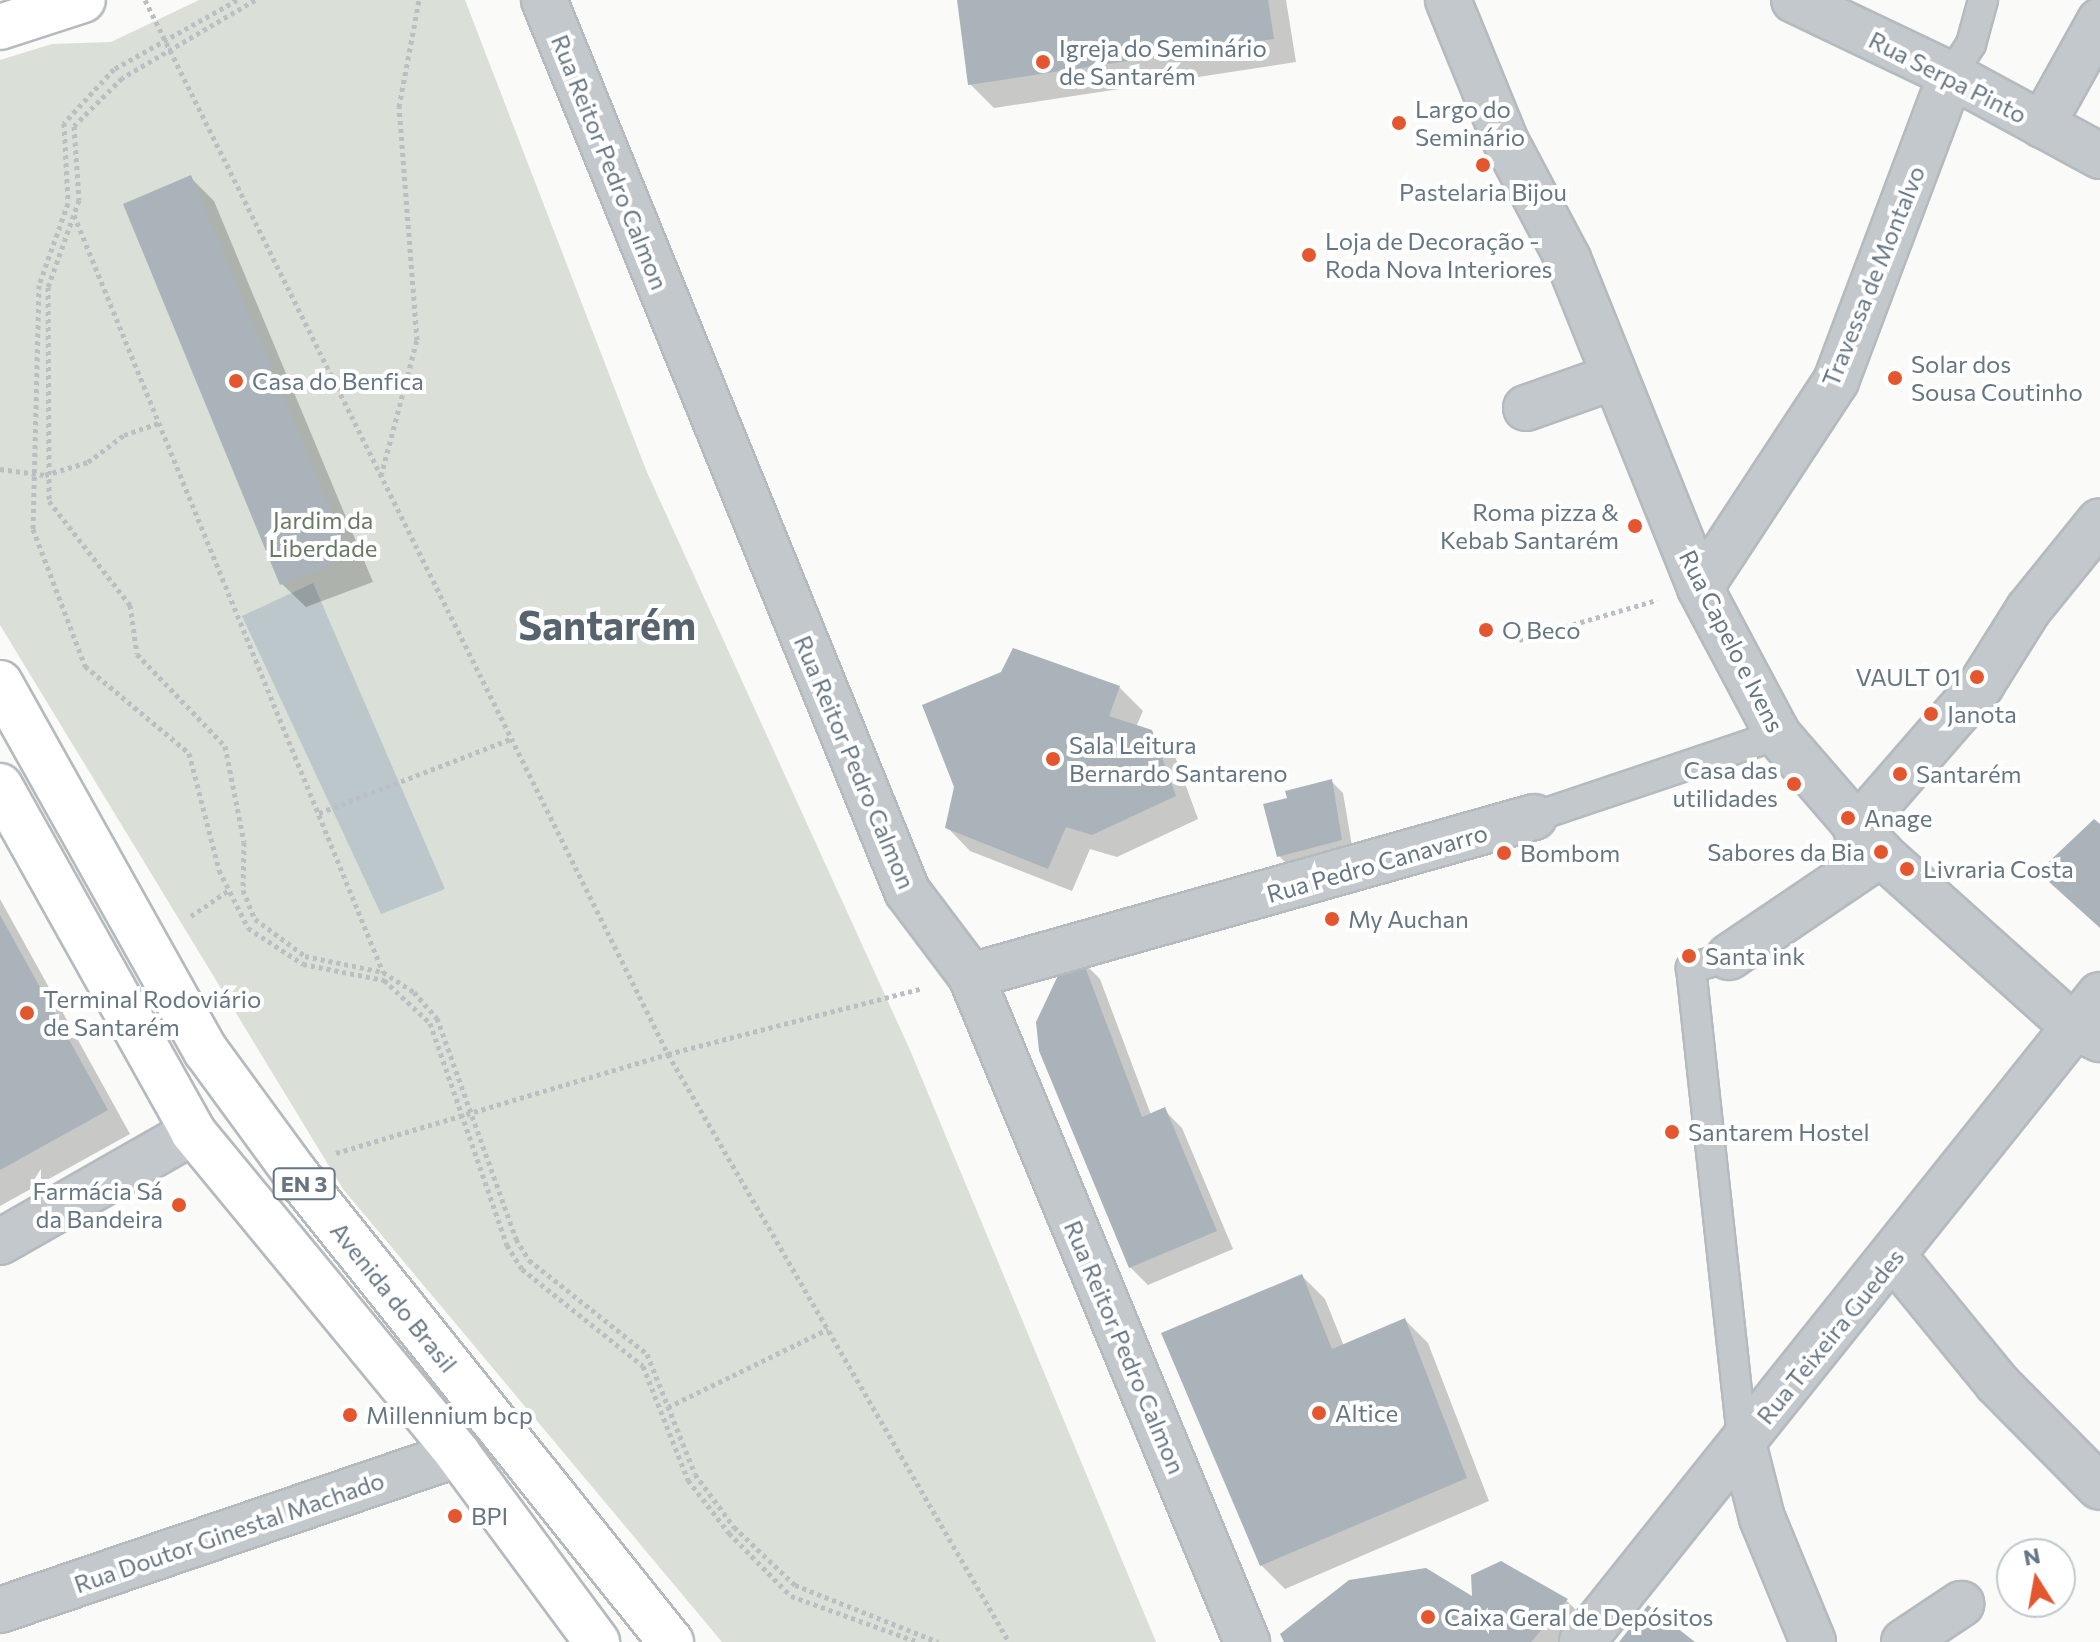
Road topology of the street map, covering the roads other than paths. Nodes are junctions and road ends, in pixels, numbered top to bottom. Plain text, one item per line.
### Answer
1 (83, 0) edge
2 (544, 0) edge
3 (1448, 0) edge
4 (1794, 0) edge
5 (1983, 0) edge
6 (2100, 21) edge
7 (0, 27) edge
8 (1951, 75) junction
9 (2042, 125) junction
10 (2100, 156) edge
11 (1614, 377) junction
12 (1526, 408) dead end
13 (2100, 521) edge
14 (1700, 588) junction
15 (0, 683) edge
16 (1778, 735) junction
17 (0, 786) edge
18 (1534, 817) joint
19 (1868, 841) junction
20 (1729, 957) joint
21 (971, 976) junction
22 (2091, 1020) edge
23 (193, 1132) junction
24 (0, 1242) edge
25 (1894, 1257) junction
26 (1743, 1443) junction
27 (458, 1454) junction
28 (2100, 1487) edge
29 (1961, 1604) dead end
30 (0, 1610) edge
31 (597, 1642) edge
32 (671, 1642) edge
33 (1247, 1642) edge
34 (1582, 1642) edge
35 (1813, 1642) edge
36 (1904, 1642) edge

1 - 7 main road
2 - 21 street, Rua Reitor Pedro Calmon
3 - 11 street, Rua Capelo e Ivens
4 - 8 street, Rua Serpa Pinto
5 - 8 lane
6 - 9 street
8 - 9 street, Rua Serpa Pinto
8 - 14 street, Travessa de Montalvo
9 - 10 street, Rua Serpa Pinto
11 - 12 street
11 - 14 street, Rua Capelo e Ivens
13 - 19 street
14 - 16 street, Rua Capelo e Ivens
15 - 32 main road, Avenida do Brasil / EN 3
16 - 18 lane, Rua Pedro Canavarro
16 - 19 street, Rua Capelo e Ivens
17 - 23 main road, Avenida do Brasil / EN 3
18 - 21 street, Rua Pedro Canavarro
19 - 20 street
19 - 22 street, Rua Capelo e Ivens
20 - 26 lane
21 - 33 street, Rua Reitor Pedro Calmon
22 - 25 street, Rua Teixeira Guedes
23 - 24 street
23 - 27 main road, Avenida do Brasil / EN 3
25 - 26 street, Rua Teixeira Guedes
25 - 28 street
26 - 34 street, Rua Teixeira Guedes
26 - 35 street
27 - 30 street, Rua Doutor Ginestal Machado
27 - 31 main road, Avenida do Brasil / EN 3
29 - 36 street

